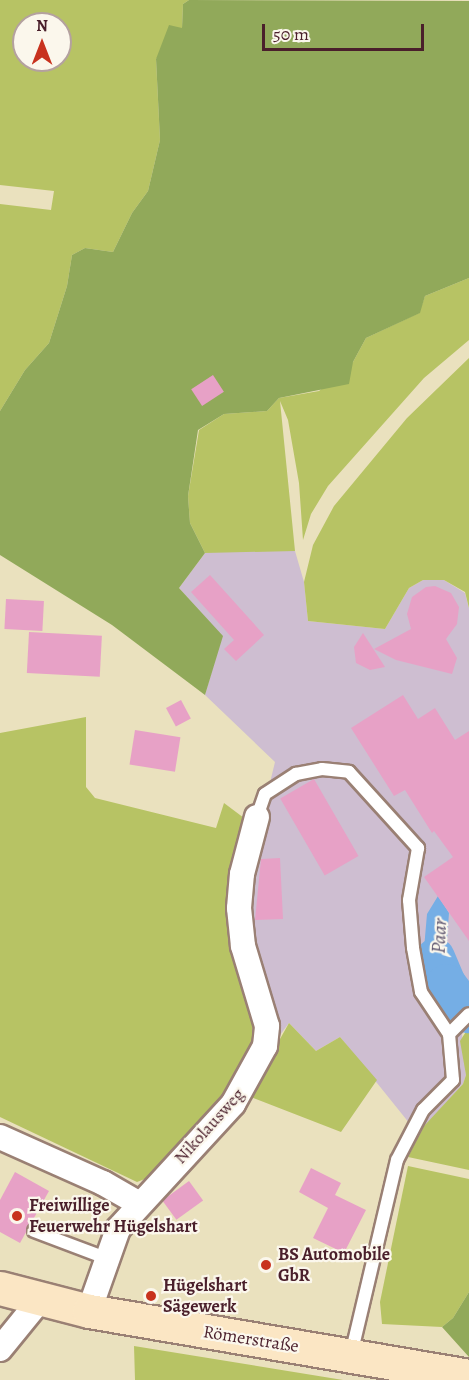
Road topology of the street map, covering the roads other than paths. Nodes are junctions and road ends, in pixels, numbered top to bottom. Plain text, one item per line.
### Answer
1 (257, 818) joint
2 (465, 1018) edge
3 (449, 1034) junction
4 (0, 1137) edge
5 (138, 1203) junction
6 (34, 1231) dead end
7 (106, 1258) junction
8 (0, 1288) edge
9 (39, 1301) junction
10 (89, 1311) junction
11 (0, 1349) edge
12 (351, 1355) junction
13 (469, 1376) edge

1 - 3 lane
1 - 5 street, Nikolausweg
2 - 3 lane
3 - 12 lane
4 - 5 street
5 - 7 street, Nikolausweg
6 - 7 lane
7 - 10 street, Nikolausweg
8 - 9 main road, Römerstraße
9 - 10 main road, Römerstraße
9 - 11 street
10 - 12 main road, Römerstraße
12 - 13 main road, Römerstraße

